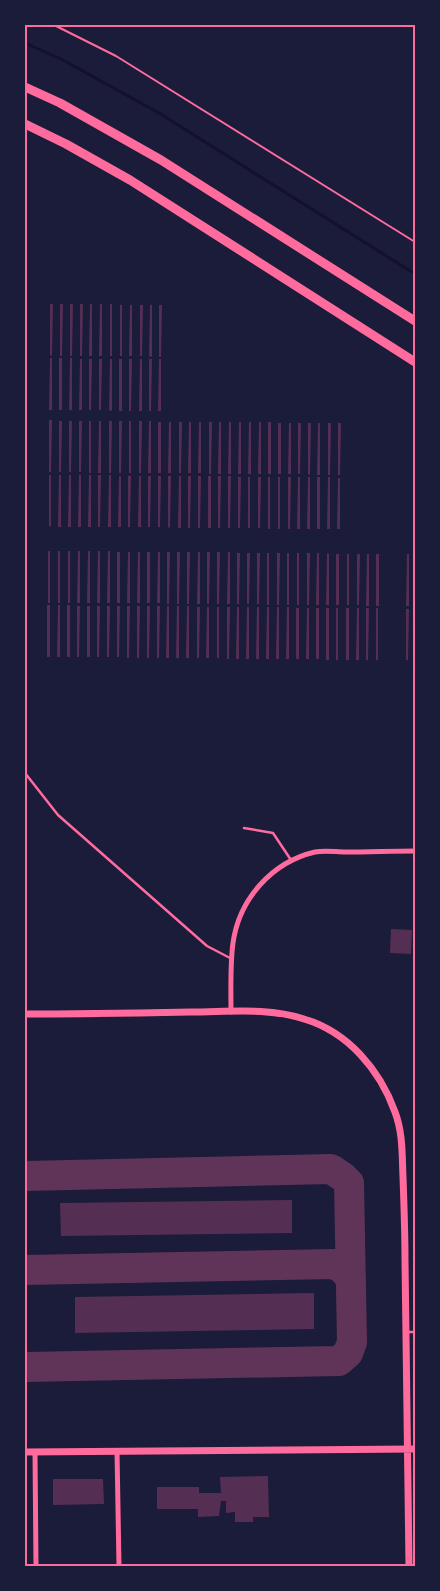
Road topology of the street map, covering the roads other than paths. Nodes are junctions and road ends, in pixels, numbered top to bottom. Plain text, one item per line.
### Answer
1 (25, 87) edge
2 (25, 124) edge
3 (415, 321) edge
4 (415, 362) edge
5 (25, 773) edge
6 (244, 828) dead end
7 (415, 851) edge
8 (291, 861) junction
9 (232, 958) junction
10 (231, 1012) junction
11 (25, 1014) edge
12 (406, 1332) junction
13 (415, 1332) edge
14 (411, 1449) edge
15 (116, 1451) junction
16 (25, 1452) edge
17 (35, 1452) junction
18 (36, 1566) edge
19 (119, 1566) edge
20 (409, 1566) edge

1 - 3 main road
2 - 4 main road
5 - 9 lane
6 - 8 lane
7 - 8 street
8 - 9 street
9 - 10 street
10 - 11 street
10 - 12 street
12 - 13 lane
12 - 14 street
14 - 15 street
14 - 20 street
15 - 17 street
15 - 19 street
16 - 17 street
17 - 18 street

